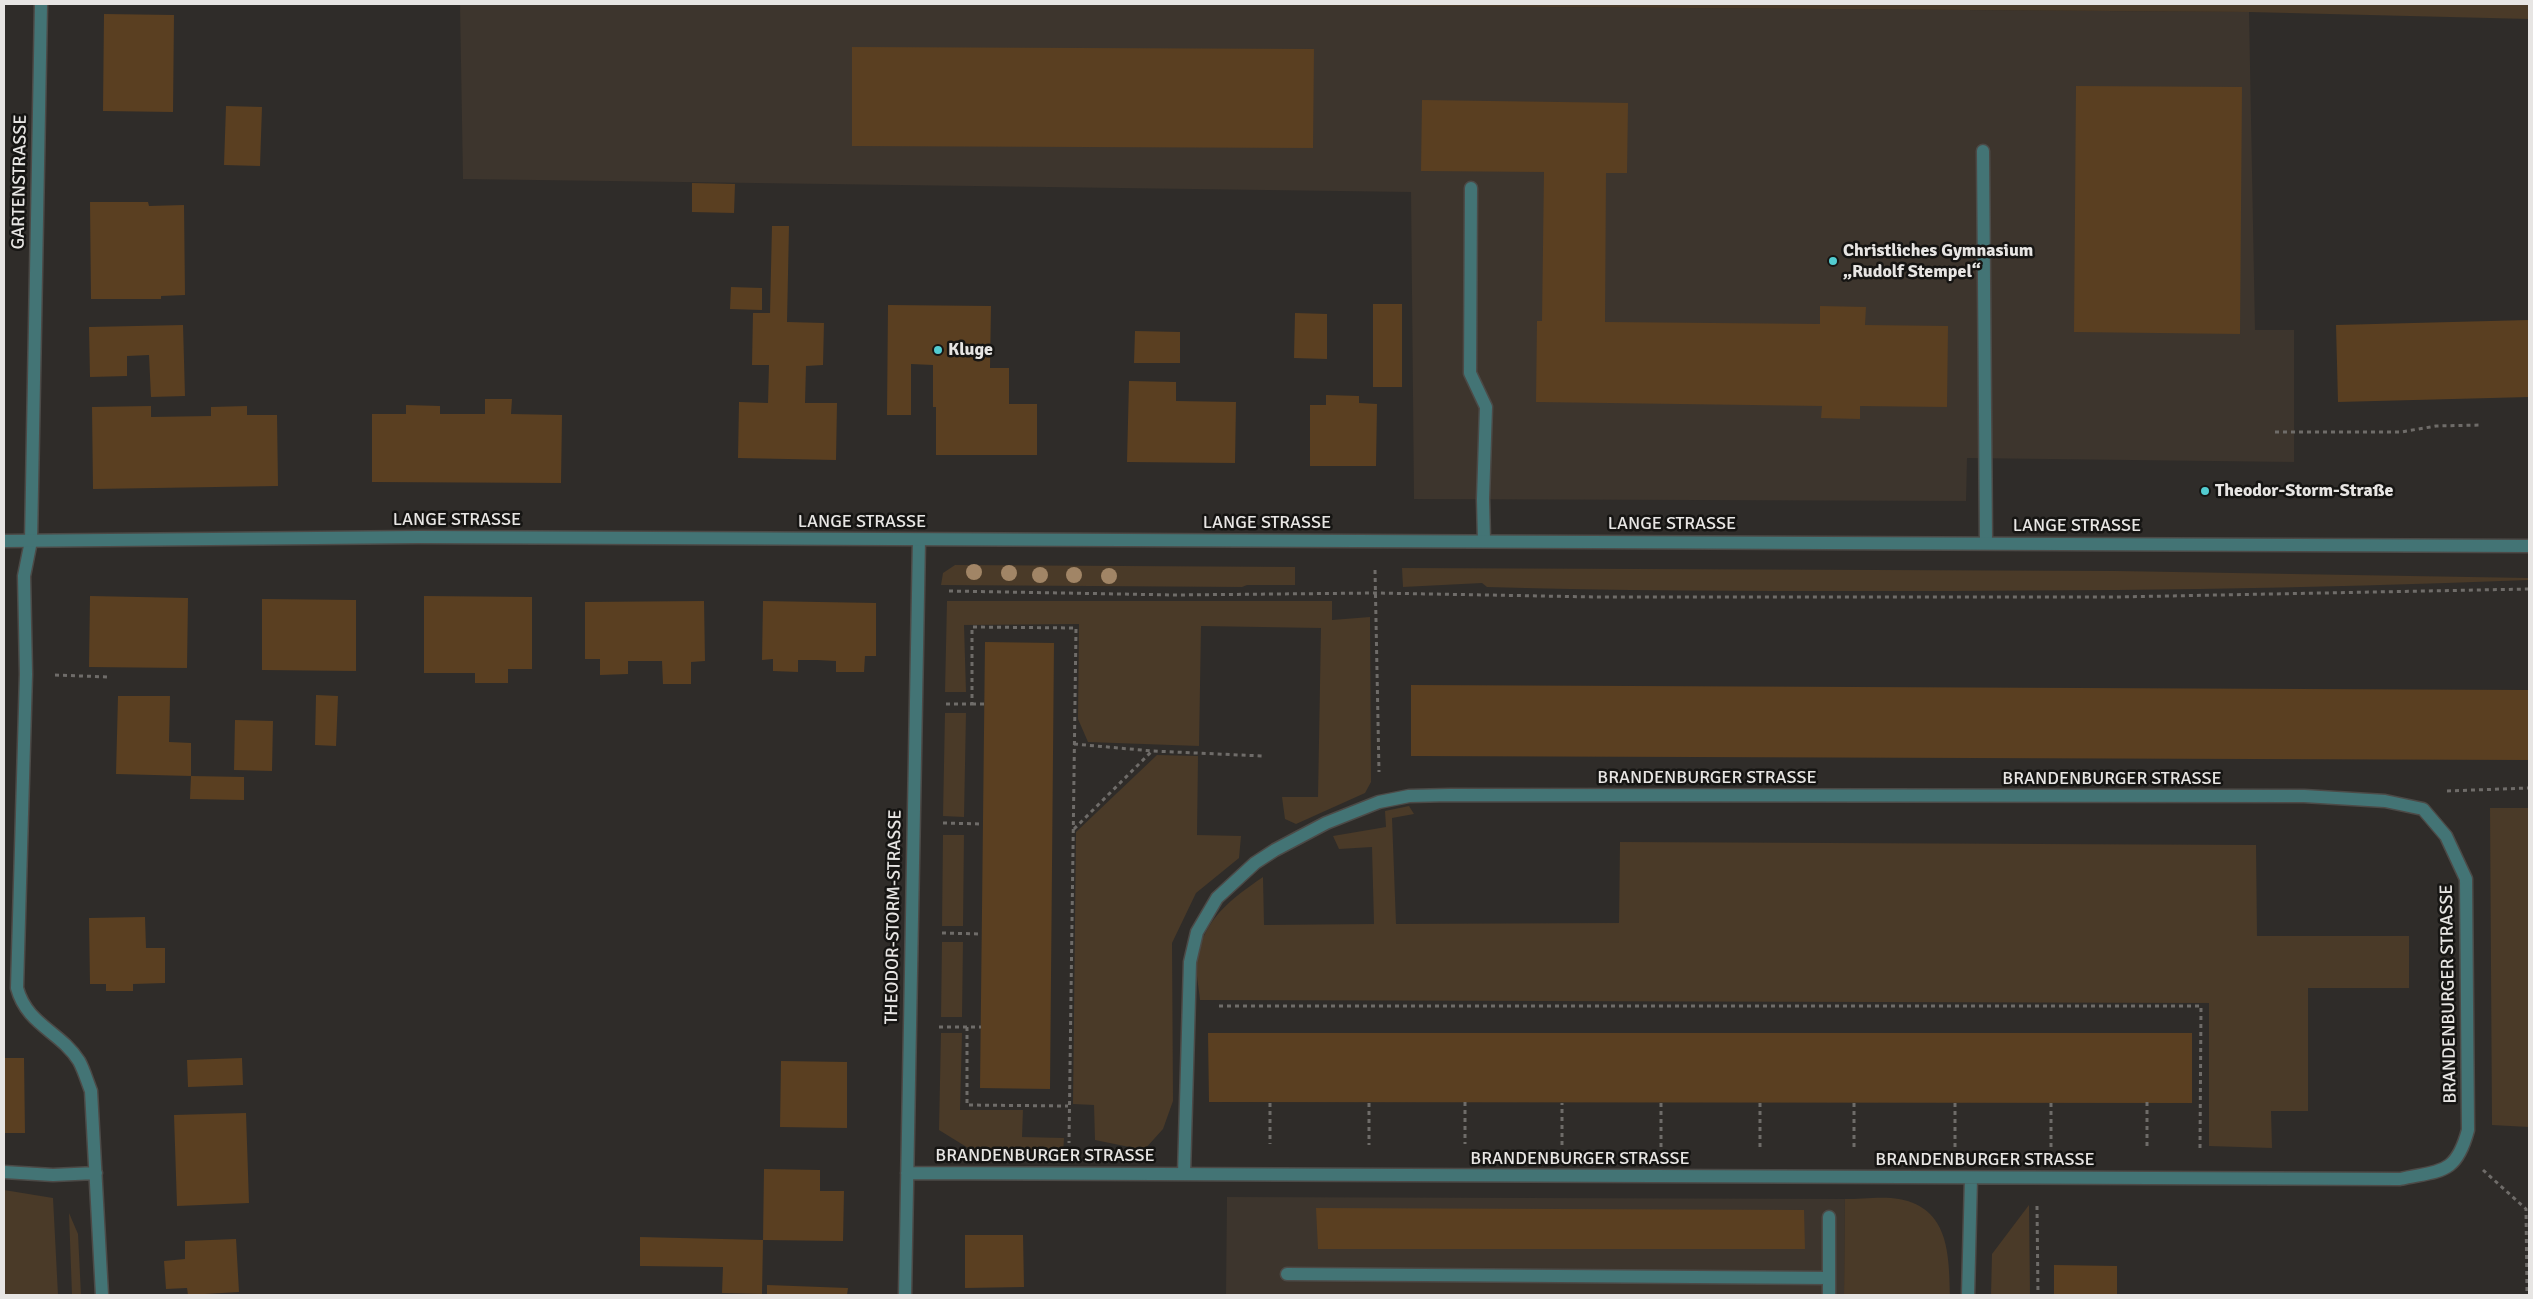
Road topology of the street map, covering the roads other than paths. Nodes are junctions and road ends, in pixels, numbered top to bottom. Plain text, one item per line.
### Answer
1 (41, 4) edge
2 (1983, 151) dead end
3 (1471, 188) dead end
4 (919, 540) junction
5 (4, 541) edge
6 (1484, 541) junction
7 (31, 542) junction
8 (1986, 543) junction
9 (2529, 546) edge
10 (4, 1172) edge
11 (96, 1173) junction
12 (907, 1173) junction
13 (1184, 1174) junction
14 (1971, 1178) junction
15 (1829, 1218) dead end
16 (1287, 1274) dead end
17 (1829, 1278) junction
18 (102, 1295) edge
19 (905, 1295) edge
20 (1829, 1295) edge
21 (1968, 1295) edge

1 - 7 street, GARTENSTRASSE
2 - 8 street
3 - 6 street
4 - 6 street, LANGE STRASSE
4 - 7 street, LANGE STRASSE
4 - 12 street, THEODOR-STORM-STRASSE
5 - 7 street, LANGE STRASSE
6 - 8 street, LANGE STRASSE
7 - 11 street, GARTENSTRASSE
8 - 9 street, LANGE STRASSE
10 - 11 street
11 - 18 street
12 - 13 street, BRANDENBURGER STRASSE
12 - 19 street, THEODOR-STORM-STRASSE
13 - 14 street, BRANDENBURGER STRASSE
13 - 14 street, BRANDENBURGER STRASSE
14 - 21 street
15 - 17 street
16 - 17 street
17 - 20 street

